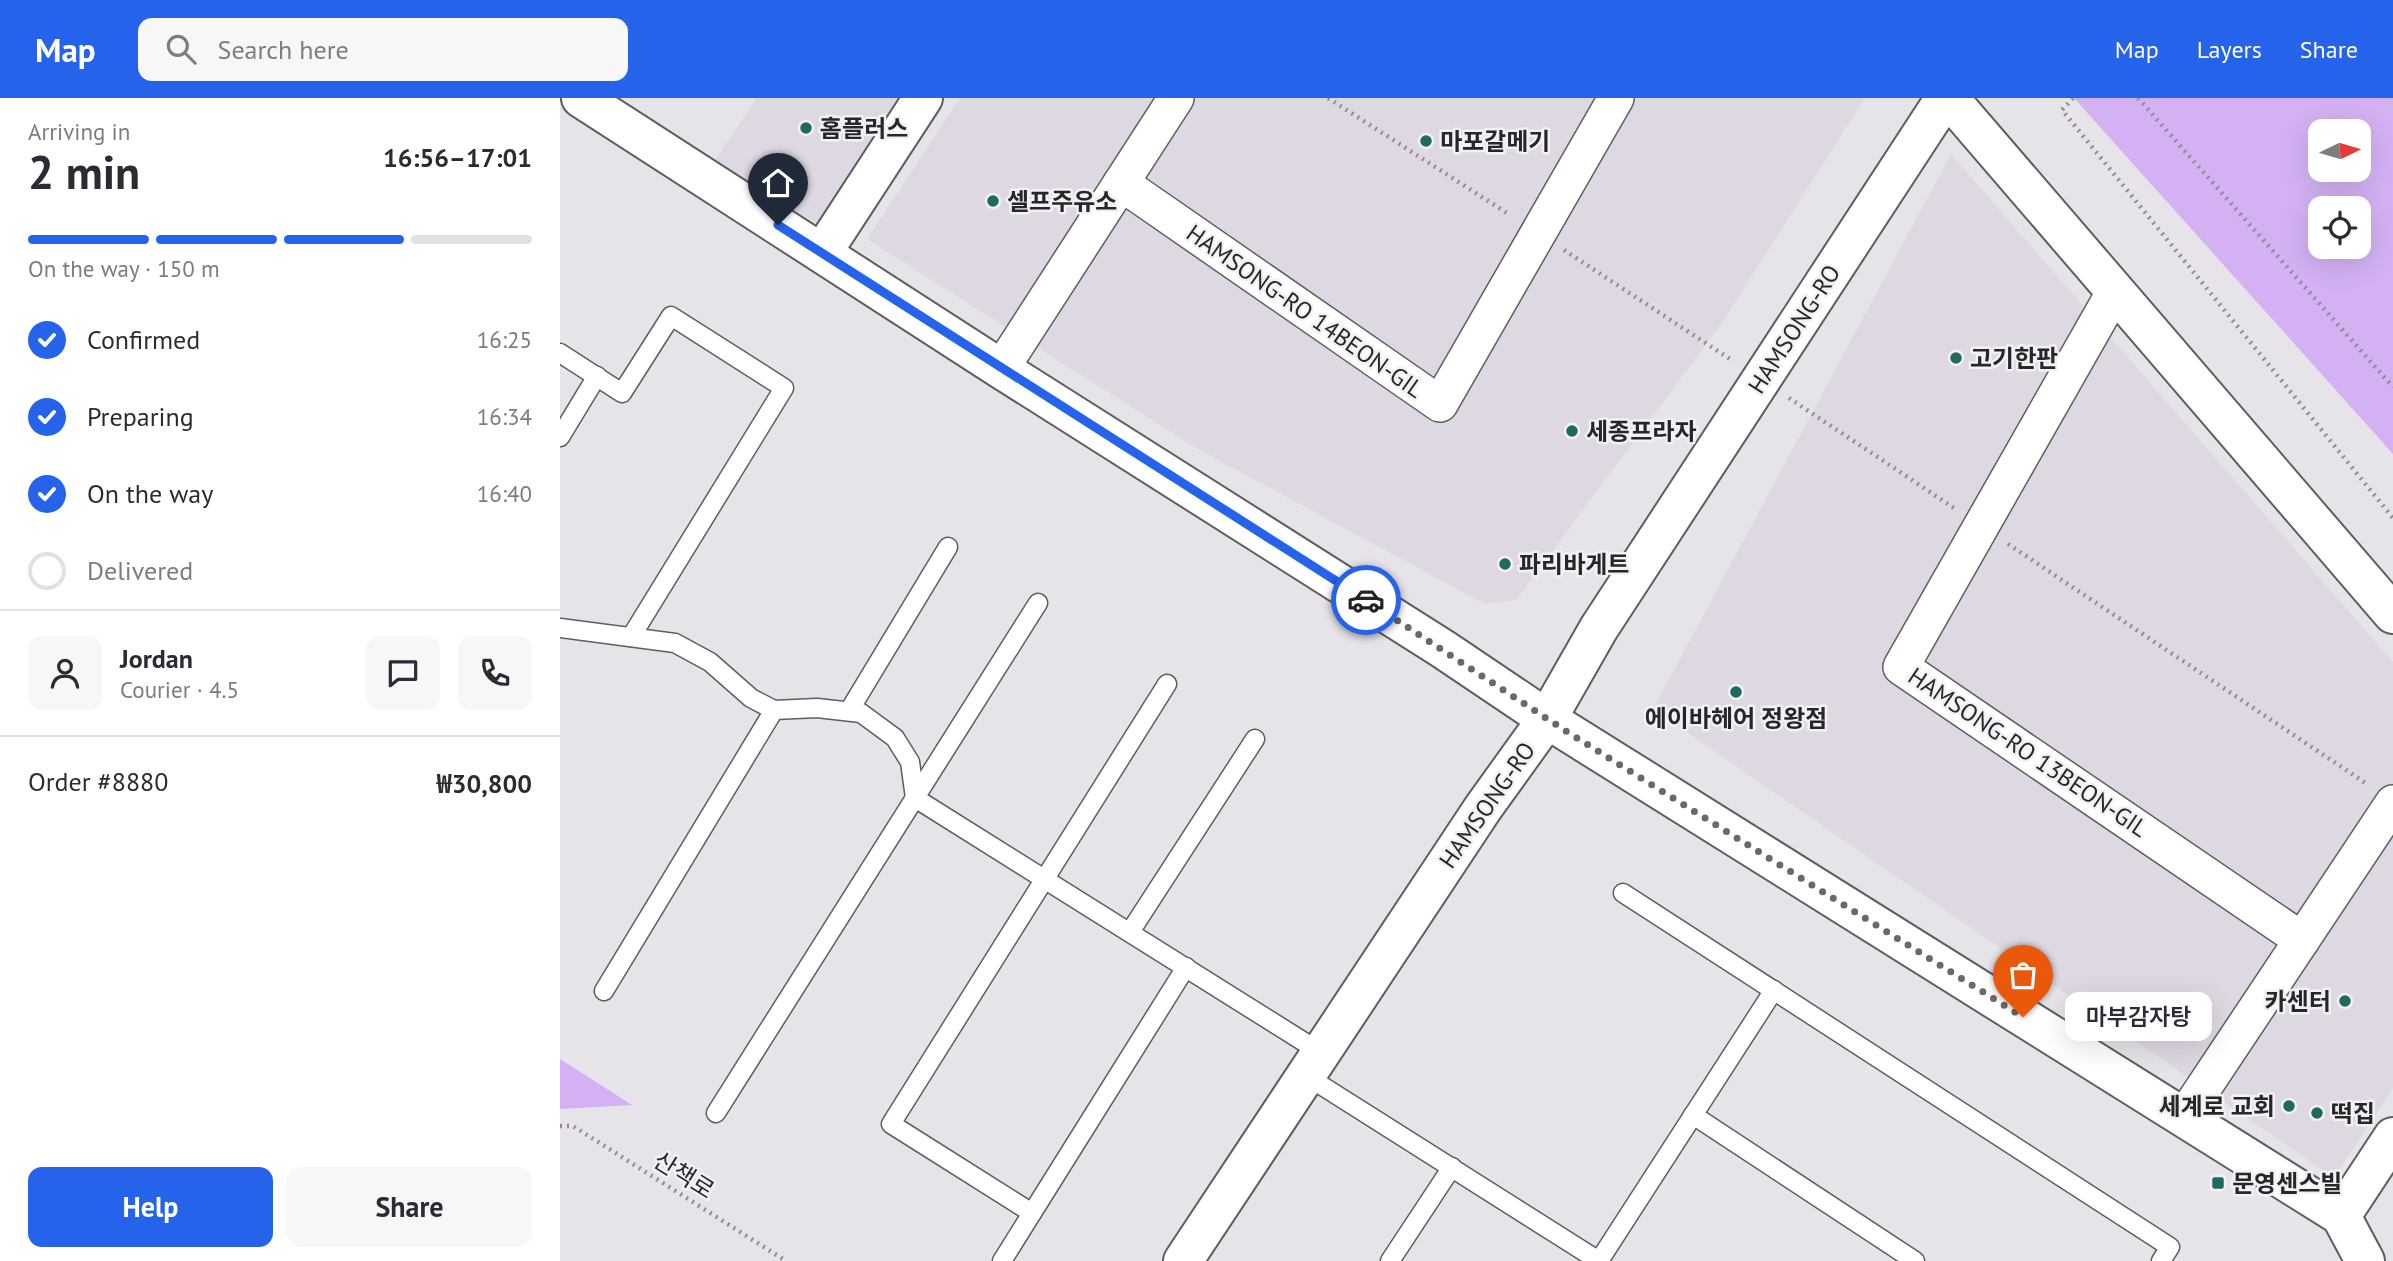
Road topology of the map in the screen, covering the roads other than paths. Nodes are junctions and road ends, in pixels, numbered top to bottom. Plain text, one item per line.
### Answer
1 (581, 98) edge
2 (923, 98) edge
3 (1175, 98) edge
4 (1616, 98) edge
5 (1947, 98) edge
6 (1121, 183) junction
7 (822, 253) junction
8 (2115, 290) junction
9 (560, 353) edge
10 (1001, 369) junction
11 (597, 376) junction
12 (560, 437) edge
13 (948, 547) dead end
14 (1038, 603) dead end
15 (2393, 614) edge
16 (560, 628) edge
17 (631, 636) junction
18 (1167, 684) dead end
19 (774, 709) junction
20 (849, 712) junction
21 (1547, 719) junction
22 (1255, 738) dead end
23 (2381, 795) edge
24 (915, 798) junction
25 (1045, 879) junction
26 (1623, 893) dead end
27 (1130, 932) junction
28 (2302, 940) junction
29 (1186, 967) junction
30 (1774, 990) junction
31 (604, 991) dead end
32 (1313, 1063) junction
33 (716, 1112) dead end
34 (1693, 1115) junction
35 (2183, 1117) junction
36 (2393, 1137) edge
37 (1452, 1167) junction
38 (1032, 1213) junction
39 (2342, 1216) junction
40 (1002, 1261) edge
41 (1182, 1261) edge
42 (1390, 1261) edge
43 (1599, 1261) edge
44 (1915, 1261) edge
45 (2161, 1261) edge
46 (2365, 1261) edge

1 - 7 street
2 - 7 street
3 - 6 street
4 - 6 street, HAMSONG-RO 14BEON-GIL
5 - 8 street
5 - 21 street, HAMSONG-RO
6 - 10 street
7 - 10 street
8 - 15 street
8 - 28 street, HAMSONG-RO 13BEON-GIL
9 - 11 lane
10 - 21 street
11 - 12 lane
11 - 17 lane
13 - 20 lane
14 - 24 lane
16 - 17 lane
17 - 19 lane
18 - 25 lane
19 - 20 lane
19 - 31 lane
20 - 24 lane
21 - 32 street, HAMSONG-RO
21 - 35 street
22 - 27 lane
23 - 28 street
24 - 25 lane
24 - 33 lane
25 - 27 lane
25 - 38 lane
26 - 30 lane
27 - 29 lane
28 - 35 street
29 - 32 lane
29 - 38 lane
30 - 34 lane
30 - 45 lane
32 - 37 lane
32 - 41 street, HAMSONG-RO
34 - 43 lane
34 - 44 lane
35 - 39 street
36 - 39 street
37 - 42 lane
37 - 43 lane
38 - 40 lane
39 - 46 street

